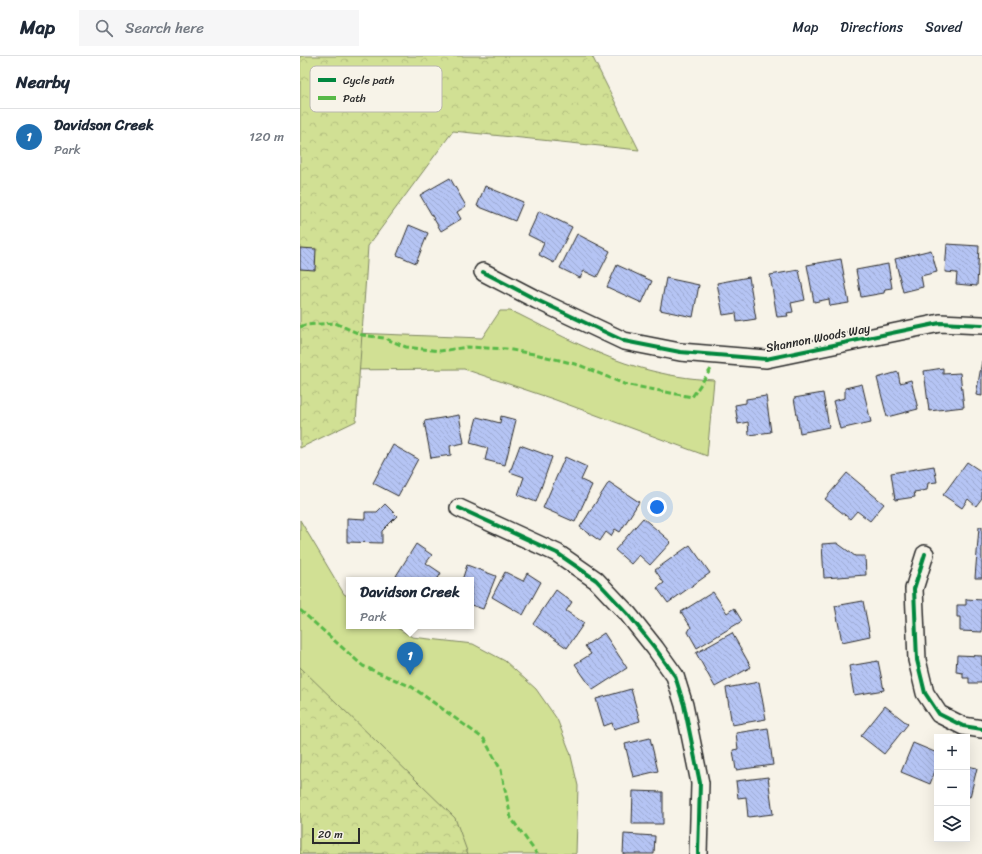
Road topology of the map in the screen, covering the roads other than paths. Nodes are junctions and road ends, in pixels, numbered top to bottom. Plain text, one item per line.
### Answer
1 (483, 272) dead end
2 (982, 325) edge
3 (459, 508) dead end
4 (925, 554) dead end
5 (982, 729) edge
6 (698, 854) edge

1 - 2 street, Shannon Woods Way
3 - 6 street
4 - 5 street

